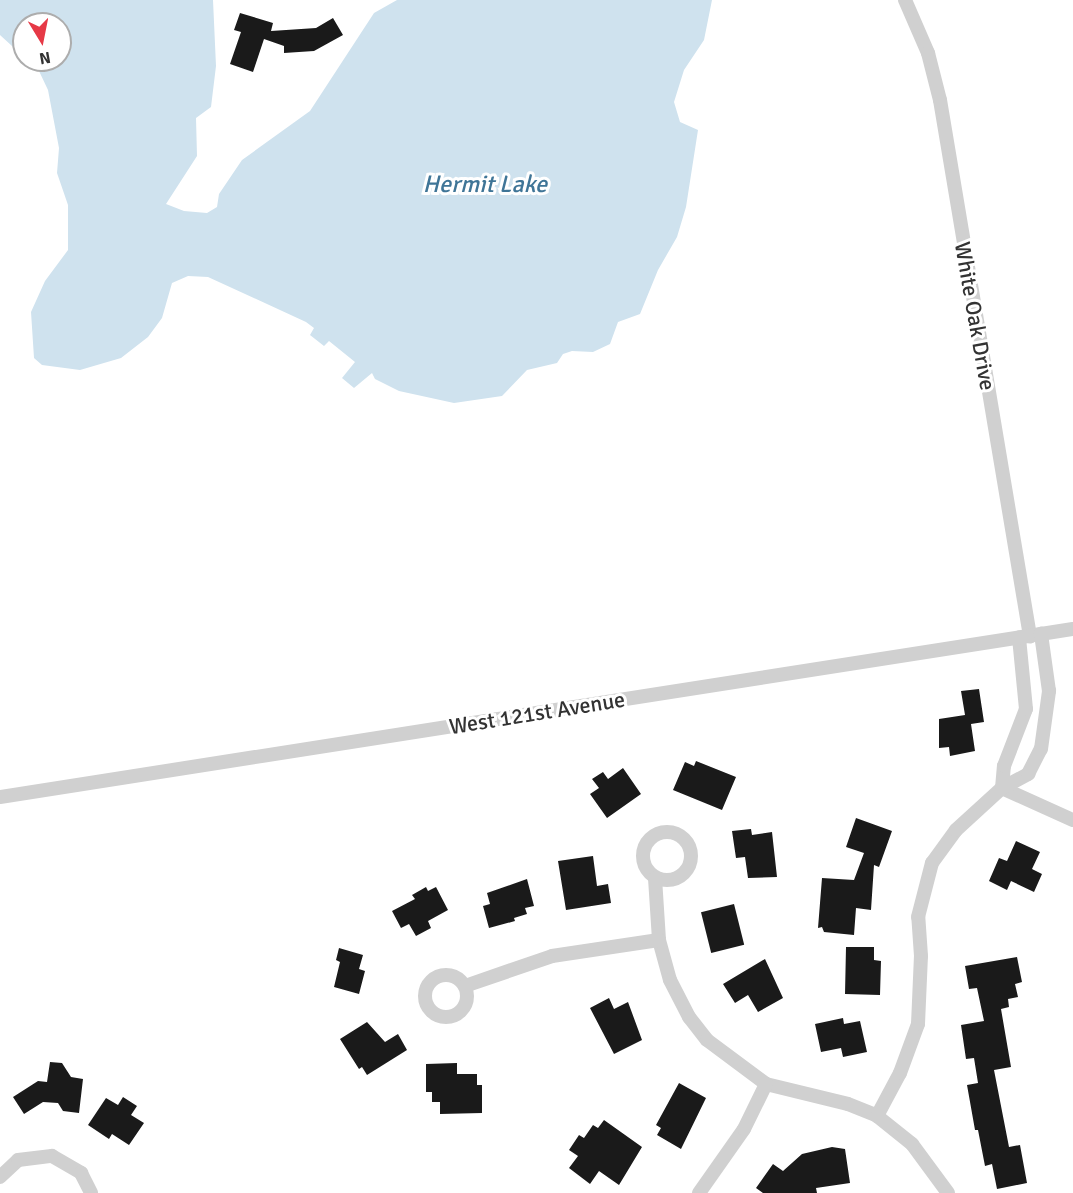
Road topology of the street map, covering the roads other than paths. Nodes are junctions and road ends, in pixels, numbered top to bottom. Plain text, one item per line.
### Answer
1 (905, 0) edge
2 (1073, 629) edge
3 (1030, 636) junction
4 (1002, 788) junction
5 (0, 797) edge
6 (1073, 820) edge
7 (656, 878) dead end
8 (659, 940) junction
9 (465, 986) dead end
10 (766, 1084) junction
11 (876, 1116) junction
12 (0, 1177) edge
13 (91, 1193) edge
14 (699, 1193) edge
15 (948, 1193) edge

1 - 3 street, White Oak Drive
2 - 3 street, West 121st Avenue
3 - 4 street
3 - 4 street
3 - 5 street, West 121st Avenue
4 - 6 street
4 - 11 street
7 - 8 street
8 - 9 street
8 - 10 street
10 - 11 street
10 - 14 street
11 - 15 street
12 - 13 street

